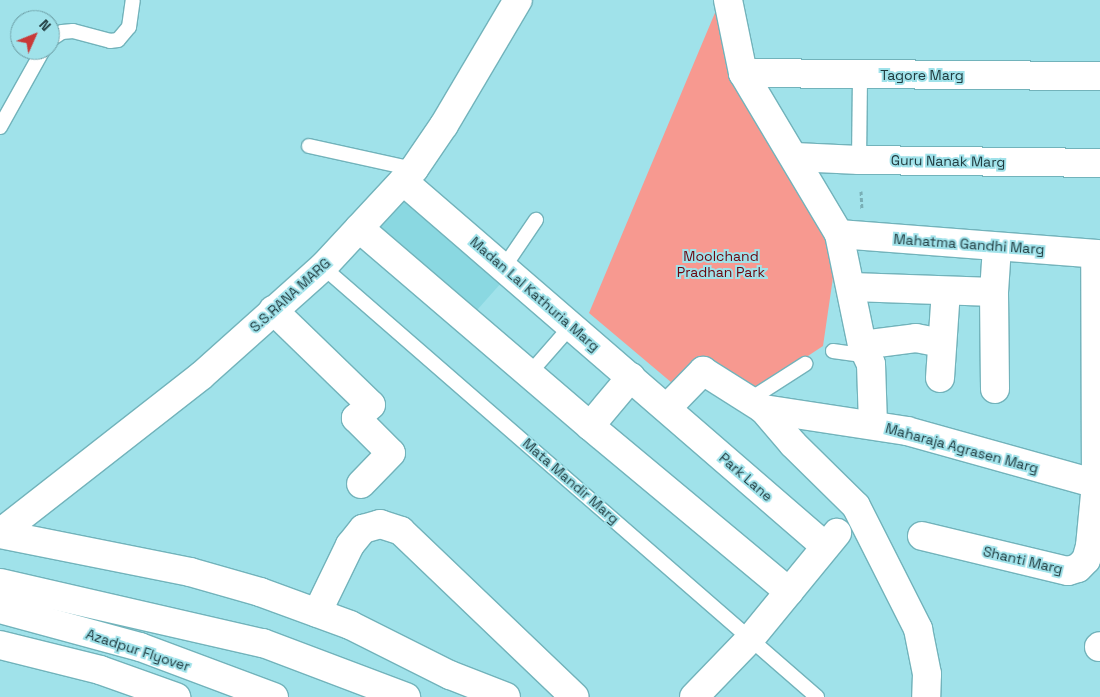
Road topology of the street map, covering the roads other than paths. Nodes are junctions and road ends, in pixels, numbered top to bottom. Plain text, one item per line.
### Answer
1 (133, 0) edge
2 (518, 0) edge
3 (728, 0) edge
4 (60, 33) edge
5 (37, 60) edge
6 (743, 73) junction
7 (860, 74) junction
8 (1100, 76) edge
9 (0, 127) edge
10 (309, 146) dead end
11 (795, 157) junction
12 (859, 160) junction
13 (1100, 163) edge
14 (409, 175) junction
15 (536, 220) dead end
16 (359, 228) junction
17 (839, 234) junction
18 (997, 247) junction
19 (1098, 254) edge
20 (323, 267) junction
21 (504, 267) junction
22 (852, 287) junction
23 (946, 291) junction
24 (994, 292) junction
25 (273, 310) junction
26 (572, 326) junction
27 (1098, 341) edge
28 (942, 342) junction
29 (865, 350) junction
30 (833, 351) dead end
31 (805, 364) dead end
32 (529, 374) junction
33 (631, 377) junction
34 (940, 378) dead end
35 (995, 389) dead end
36 (756, 404) junction
37 (667, 408) junction
38 (873, 425) junction
39 (590, 426) junction
40 (1099, 433) edge
41 (361, 484) dead end
42 (1098, 484) edge
43 (0, 533) edge
44 (922, 536) dead end
45 (1093, 560) edge
46 (0, 583) edge
47 (789, 592) junction
48 (0, 609) edge
49 (317, 613) junction
50 (751, 638) junction
51 (0, 645) edge
52 (570, 696) edge
53 (176, 697) edge
54 (274, 697) edge
55 (406, 697) edge
56 (506, 697) edge
57 (694, 697) edge
58 (817, 697) edge
59 (926, 697) edge

1 - 4 lane
2 - 14 street, S.S.RANA MARG
3 - 6 street
5 - 9 lane
6 - 7 street, Tagore Marg
6 - 11 street
7 - 8 street, Tagore Marg
7 - 12 lane
10 - 14 lane
11 - 12 street, Guru Nanak Marg
11 - 17 street
12 - 13 street, Guru Nanak Marg
14 - 16 street, S.S.RANA MARG
14 - 21 street, Madan Lal Kathuria Marg
15 - 21 lane
16 - 20 street, S.S.RANA MARG
16 - 32 street
17 - 18 street, Mahatma Gandhi Marg
17 - 22 street
18 - 19 street, Mahatma Gandhi Marg
18 - 24 street
19 - 27 street, Shanti Marg
20 - 25 street, S.S.RANA MARG
20 - 50 lane, Mata Mandir Marg
21 - 26 street, Madan Lal Kathuria Marg
22 - 23 street
22 - 29 street
23 - 24 street
23 - 28 street
24 - 35 street
25 - 41 street
25 - 43 street, S.S.RANA MARG
26 - 32 lane
26 - 33 street, Madan Lal Kathuria Marg
27 - 40 street, Shanti Marg
28 - 29 street
28 - 34 street
29 - 30 lane
29 - 38 street
31 - 36 lane
32 - 39 street
33 - 37 street, Madan Lal Kathuria Marg
33 - 39 street
36 - 37 street
36 - 38 street, Maharaja Agrasen Marg
36 - 59 street
37 - 47 street, Park Lane
38 - 42 street, Maharaja Agrasen Marg
39 - 47 street
40 - 42 street, Shanti Marg
42 - 45 street, Shanti Marg
43 - 49 street
44 - 45 street, Shanti Marg
46 - 55 street
47 - 50 street
48 - 54 street, Azadpur Flyover
49 - 52 street
49 - 56 street
50 - 57 street
50 - 58 lane, Mata Mandir Marg
51 - 53 street

